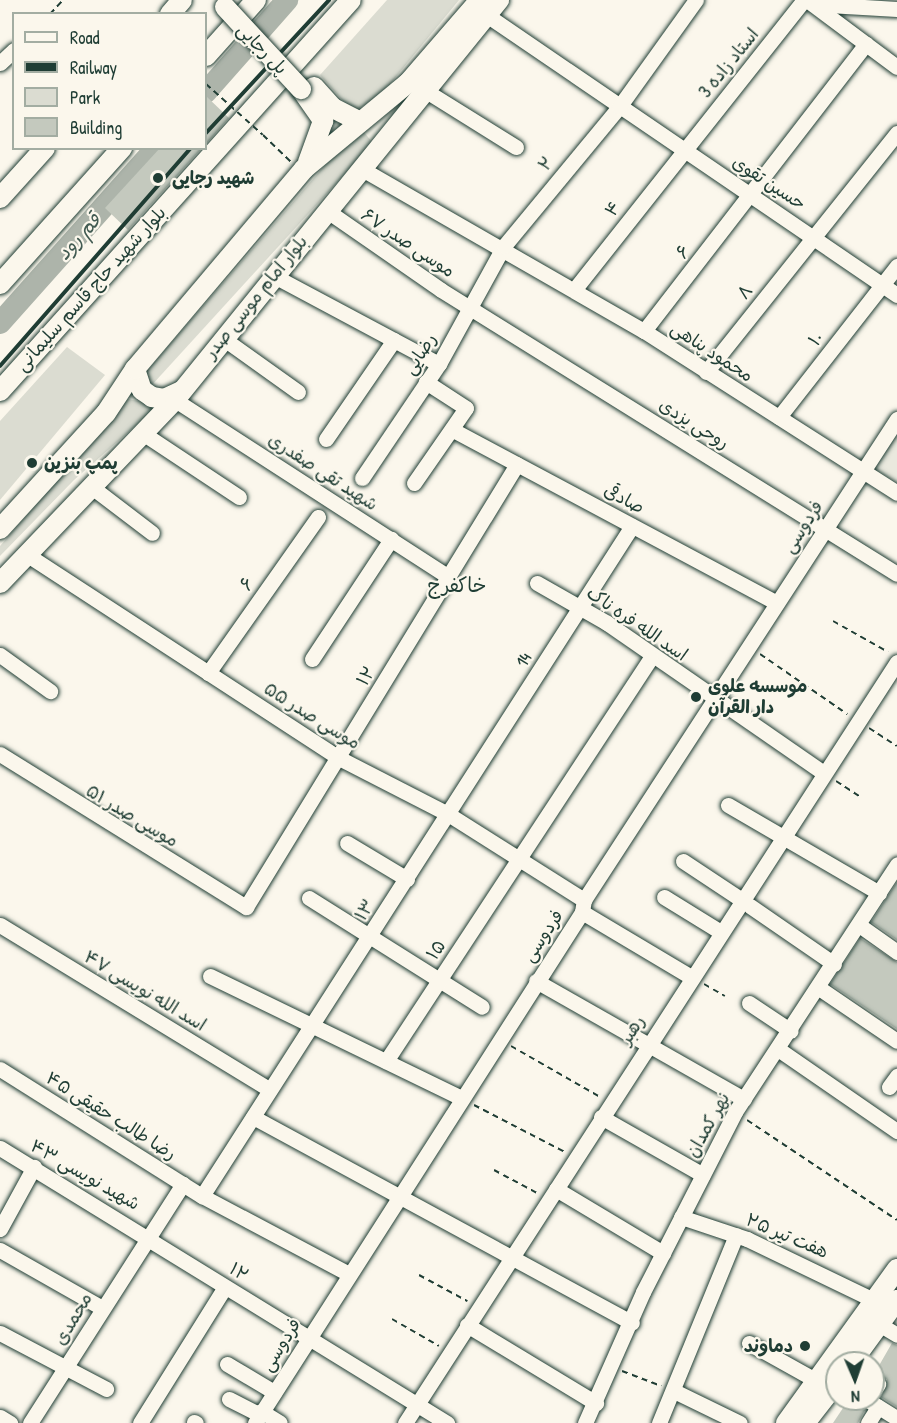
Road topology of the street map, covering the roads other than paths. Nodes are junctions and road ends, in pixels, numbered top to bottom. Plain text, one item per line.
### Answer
1 (182, 0) edge
2 (256, 0) edge
3 (351, 0) edge
4 (696, 0) edge
5 (809, 1) edge
6 (221, 4) edge
7 (489, 5) edge
8 (897, 9) edge
9 (172, 12) edge
10 (866, 44) junction
11 (12, 52) edge
12 (207, 55) edge
13 (0, 63) edge
14 (897, 67) edge
15 (304, 84) junction
16 (426, 91) junction
17 (619, 107) junction
18 (361, 120) junction
19 (897, 134) edge
20 (384, 144) junction
21 (516, 147) dead end
22 (43, 150) edge
23 (120, 150) edge
24 (684, 151) junction
25 (362, 169) junction
26 (303, 171) junction
27 (753, 197) junction
28 (0, 198) edge
29 (326, 210) junction
30 (815, 236) junction
31 (504, 246) junction
32 (897, 266) edge
33 (274, 276) junction
34 (0, 284) edge
35 (883, 285) junction
36 (574, 290) junction
37 (897, 295) edge
38 (470, 306) junction
39 (644, 331) junction
40 (224, 339) junction
41 (394, 340) junction
42 (439, 364) junction
43 (135, 369) junction
44 (706, 372) junction
45 (426, 382) junction
46 (0, 390) edge
47 (298, 392) dead end
48 (180, 394) junction
49 (779, 417) junction
50 (897, 419) edge
51 (453, 430) junction
52 (144, 434) junction
53 (326, 439) dead end
54 (517, 464) junction
55 (862, 470) junction
56 (362, 478) dead end
57 (414, 483) dead end
58 (93, 488) junction
59 (897, 493) edge
60 (239, 497) dead end
61 (318, 518) dead end
62 (632, 526) junction
63 (0, 529) edge
64 (824, 530) junction
65 (152, 533) dead end
66 (391, 539) junction
67 (26, 554) junction
68 (897, 574) edge
69 (449, 577) junction
70 (0, 582) edge
71 (537, 583) dead end
72 (0, 592) edge
73 (777, 603) junction
74 (579, 607) junction
75 (0, 655) edge
76 (651, 658) junction
77 (312, 659) dead end
78 (897, 662) edge
79 (208, 673) junction
80 (50, 691) dead end
81 (714, 698) junction
82 (0, 754) edge
83 (339, 758) junction
84 (822, 772) junction
85 (728, 805) dead end
86 (448, 814) junction
87 (784, 837) junction
88 (347, 843) dead end
89 (518, 861) junction
90 (683, 861) dead end
91 (897, 864) edge
92 (407, 879) junction
93 (879, 892) junction
94 (664, 897) dead end
95 (309, 898) dead end
96 (746, 903) junction
97 (583, 906) junction
98 (246, 907) joint
99 (0, 925) edge
100 (859, 925) junction
101 (719, 931) junction
102 (371, 936) junction
103 (897, 952) edge
104 (834, 964) junction
105 (210, 976) dead end
106 (691, 977) junction
107 (536, 981) junction
108 (438, 982) junction
109 (819, 988) junction
110 (749, 1003) dead end
111 (482, 1007) dead end
112 (313, 1025) junction
113 (791, 1030) junction
114 (897, 1041) edge
115 (646, 1044) junction
116 (778, 1049) junction
117 (386, 1061) junction
118 (0, 1069) edge
119 (270, 1090) junction
120 (460, 1098) junction
121 (740, 1106) junction
122 (253, 1117) junction
123 (601, 1117) junction
124 (897, 1131) edge
125 (0, 1148) edge
126 (34, 1167) junction
127 (703, 1174) junction
128 (183, 1184) junction
129 (553, 1194) junction
130 (202, 1196) junction
131 (396, 1197) junction
132 (681, 1217) junction
133 (0, 1229) edge
134 (150, 1235) junction
135 (736, 1235) junction
136 (0, 1250) edge
137 (663, 1253) junction
138 (514, 1259) junction
139 (897, 1269) edge
140 (346, 1273) junction
141 (225, 1287) junction
142 (874, 1300) junction
143 (897, 1300) edge
144 (102, 1308) junction
145 (632, 1323) junction
146 (879, 1324) junction
147 (467, 1325) junction
148 (0, 1334) edge
149 (897, 1335) edge
150 (309, 1339) junction
151 (749, 1343) dead end
152 (860, 1351) edge
153 (227, 1364) dead end
154 (65, 1371) junction
155 (817, 1381) junction
156 (106, 1389) dead end
157 (674, 1391) junction
158 (274, 1392) junction
159 (825, 1398) edge
160 (229, 1399) dead end
161 (596, 1403) junction
162 (417, 1405) junction
163 (259, 1416) edge
164 (0, 1417) edge
165 (10, 1423) edge
166 (30, 1423) edge
167 (140, 1423) edge
168 (280, 1423) edge
169 (405, 1423) edge
170 (447, 1423) edge
171 (585, 1423) edge
172 (659, 1423) edge
173 (740, 1423) edge
174 (786, 1423) edge
175 (806, 1423) edge

1 - 9 main road
2 - 12 main road
3 - 46 main road, بلوار شهید حاج قاسم سلیمانی
4 - 17 street, ۲
5 - 8 street
5 - 10 street
5 - 24 street, استاد زاده 3
6 - 15 main road, پل رجایی, bridge
7 - 16 main road, بلوار امام موسی صدر
7 - 17 street, حسین تقوی
7 - 18 main road
10 - 14 street
10 - 27 street, ۶
11 - 13 street
15 - 18 main road
15 - 26 main road
16 - 20 main road, بلوار امام موسی صدر
16 - 21 street
17 - 24 street, حسین تقوی
17 - 31 street, ۲
18 - 20 main road
18 - 26 main road
19 - 30 street, ۸
20 - 25 main road, بلوار امام موسی صدر
22 - 28 main road
23 - 34 main road
24 - 27 street, حسین تقوی
24 - 36 street, ۴
25 - 29 main road, بلوار امام موسی صدر
25 - 31 street, محمود پناهی
26 - 43 main road
27 - 30 street, حسین تقوی
27 - 39 street, ۶
29 - 33 main road, بلوار امام موسی صدر
29 - 38 street, موسی صدر ۶۷
30 - 35 street, حسین تقوی
30 - 44 street, ۸
31 - 36 street, محمود پناهی
31 - 38 street, رضایی
32 - 35 street, ۱۰
33 - 40 main road, بلوار امام موسی صدر
33 - 41 street
35 - 37 street, حسین تقوی
35 - 49 street, ۱۰
36 - 39 street, محمود پناهی
38 - 42 street, رضایی
38 - 64 street, روحی یزدی
39 - 44 street, محمود پناهی
40 - 47 street
40 - 48 main road, بلوار امام موسی صدر
41 - 42 street
41 - 53 street
42 - 45 street, رضایی
43 - 48 main road
43 - 63 main road
44 - 49 street, محمود پناهی
45 - 51 street
45 - 56 street, رضایی
48 - 52 main road, بلوار امام موسی صدر
48 - 66 street, شهید تقی صفدری
49 - 55 street, محمود پناهی
50 - 55 street, فردوسی
51 - 54 street, صادقی
51 - 57 street
52 - 58 main road, بلوار امام موسی صدر
52 - 60 street
54 - 62 street, صادقی
54 - 69 street, ۱۲
55 - 59 street, محمود پناهی
55 - 64 street, فردوسی
58 - 65 street
58 - 67 main road, بلوار امام موسی صدر
61 - 79 street, ۶
62 - 73 street, صادقی
62 - 74 street, 14
64 - 68 street, روحی یزدی
64 - 73 street, فردوسی
66 - 69 street, شهید تقی صفدری
66 - 77 street
67 - 70 main road, بلوار امام موسی صدر
67 - 72 main road
67 - 79 street, موسی صدر ۵۵
69 - 83 street, ۱۲
71 - 74 street, اسد الله فره ناک
73 - 81 street, فردوسی
74 - 76 street, اسد الله فره ناک
74 - 86 street, 14
75 - 80 street
76 - 81 street, اسد الله فره ناک
76 - 89 street, ۱۵
78 - 84 street, رهبر
79 - 83 street, موسی صدر ۵۵
81 - 84 street, اسد الله فره ناک
81 - 97 street, فردوسی
82 - 98 street, موسی صدر ۵۱
83 - 86 street, موسی صدر ۵۵
83 - 98 street, ۱۲
84 - 87 street, رهبر
85 - 87 street
86 - 89 street, موسی صدر ۵۵
86 - 92 street, ۱۳
87 - 93 street
87 - 96 street, رهبر
88 - 92 street
89 - 97 street, موسی صدر ۵۵
89 - 108 street, ۱۵
90 - 96 street
91 - 93 street, نهر کمدان
92 - 102 street, ۱۳
93 - 100 street, نهر کمدان
94 - 101 street
95 - 102 street
96 - 101 street, رهبر
96 - 104 street
97 - 106 street, موسی صدر ۵۵
97 - 107 street, فردوسی
99 - 119 street, ۴۷ اسد الله نویسی
100 - 103 street
100 - 104 street, نهر کمدان
101 - 106 street, رهبر
102 - 108 street
102 - 112 street, ۱۳
104 - 109 street, نهر کمدان
105 - 112 street
106 - 115 street, رهبر
107 - 115 street
107 - 120 street, فردوسی
108 - 111 street
108 - 117 street, ۱۵
109 - 113 street, نهر کمدان
109 - 114 street
110 - 113 street
112 - 117 street
112 - 119 street, ۱۳
113 - 116 street, نهر کمدان
115 - 121 street
115 - 123 street, رهبر
116 - 121 street, نهر کمدان
116 - 124 street
117 - 120 street
118 - 128 street, ۴۵ رضا طالب حقیقی
119 - 122 street, ۱۳
120 - 131 street, فردوسی
121 - 127 street, نهر کمدان
122 - 130 street, ۱۳
122 - 131 street
123 - 127 street
123 - 129 street, رهبر
125 - 126 street, ۴۳ شهید نویسی
126 - 133 street
126 - 134 street, ۴۳ شهید نویسی
127 - 132 street, نهر کمدان
128 - 130 street, ۴۵ رضا طالب حقیقی
128 - 134 street, محمدی
129 - 137 street
129 - 138 street, رهبر
130 - 140 street, ۴۵ رضا طالب حقیقی
131 - 138 street
131 - 140 street, فردوسی
132 - 135 street, هفت تیر ۲۵
132 - 137 street, نهر کمدان
134 - 141 street, ۱۲
134 - 144 street, محمدی
135 - 142 street, هفت تیر ۲۵
135 - 157 street
136 - 144 street
137 - 145 street, نهر کمدان
138 - 145 street
138 - 147 street, رهبر
139 - 142 main road
140 - 150 street, فردوسی
141 - 150 street, ۱۲
141 - 167 street
142 - 155 main road
143 - 146 main road
144 - 154 street, محمدی
145 - 161 street, نهر کمدان
146 - 149 street
146 - 152 main road
147 - 161 street
147 - 162 street, رهبر
148 - 154 street
150 - 158 street, فردوسی
150 - 162 street, ۱۲
151 - 155 street
153 - 158 street
154 - 156 street
154 - 166 street, محمدی
155 - 174 main road
157 - 172 street
157 - 173 street
158 - 163 street, فردوسی
159 - 175 main road
160 - 163 street
161 - 171 street, نهر کمدان
162 - 169 street, رهبر
162 - 170 street, ۱۲
163 - 168 street
164 - 165 street

